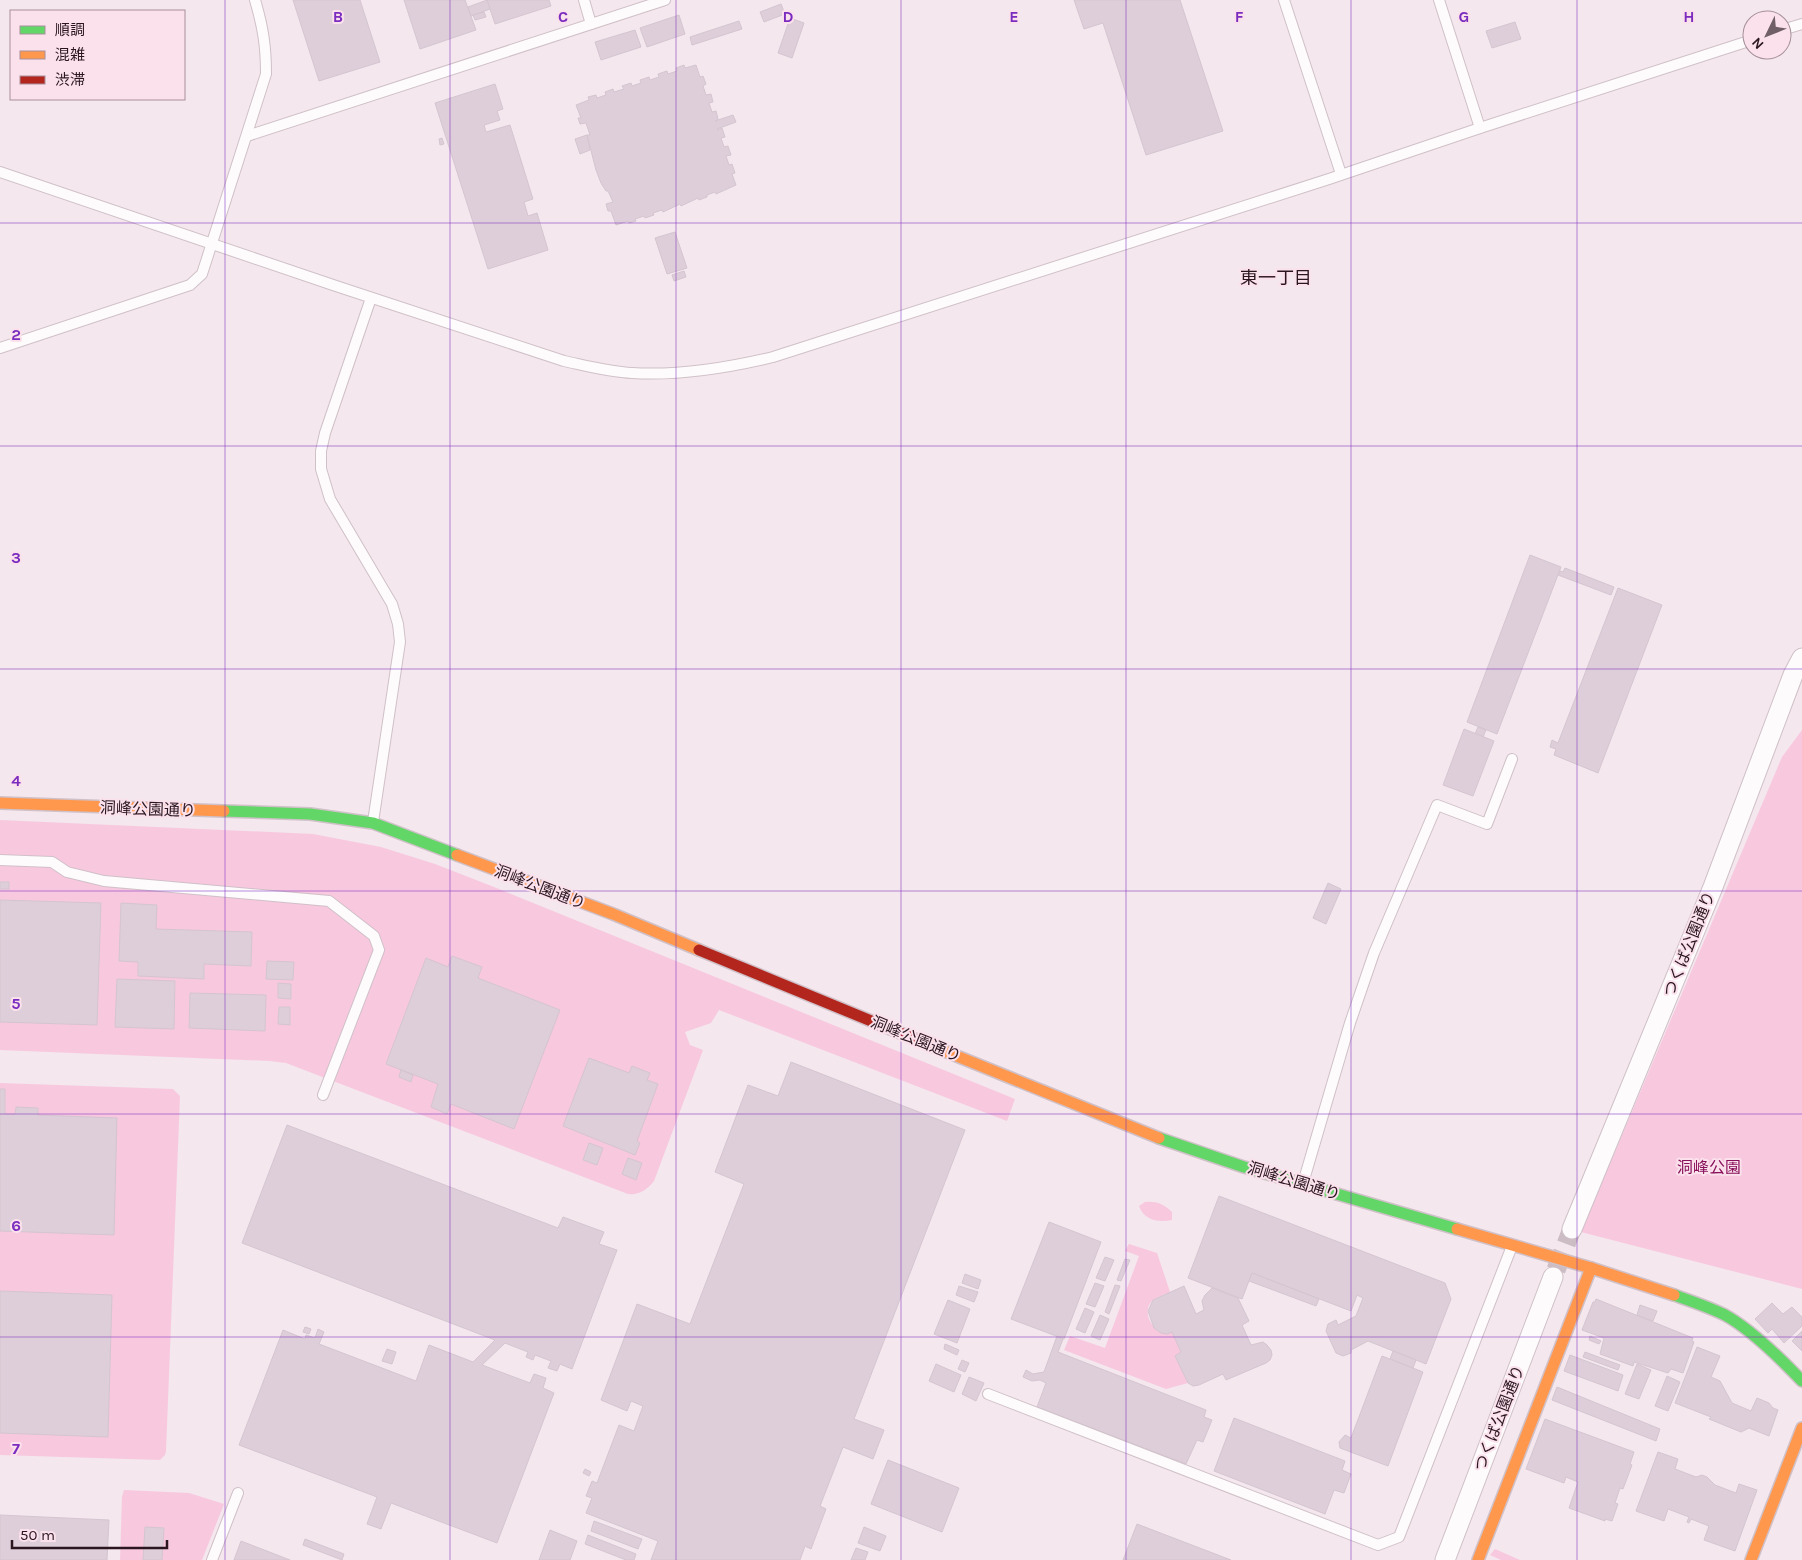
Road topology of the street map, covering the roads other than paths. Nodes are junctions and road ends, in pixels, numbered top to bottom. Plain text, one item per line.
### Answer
1 (255, 0) edge
2 (584, 0) edge
3 (665, 0) edge
4 (1284, 0) edge
5 (1439, 0) edge
6 (591, 24) junction
7 (1742, 43) edge
8 (1480, 128) junction
9 (247, 136) junction
10 (0, 172) edge
11 (1341, 174) junction
12 (212, 244) junction
13 (371, 298) junction
14 (0, 348) edge
15 (1802, 658) edge
16 (1512, 759) dead end
17 (0, 803) edge
18 (373, 823) junction
19 (0, 860) edge
20 (323, 1095) dead end
21 (1303, 1184) junction
22 (1572, 1229) tunnel mouth
23 (1512, 1245) junction
24 (1591, 1268) junction
25 (1554, 1277) tunnel mouth
26 (1802, 1381) edge
27 (988, 1394) dead end
28 (1802, 1428) edge
29 (238, 1493) dead end
30 (212, 1560) edge
31 (1445, 1560) edge
32 (1478, 1560) edge
33 (1751, 1560) edge

1 - 9 lane
2 - 6 lane
3 - 6 lane
4 - 11 lane
5 - 8 lane
6 - 9 lane
7 - 8 lane
8 - 11 lane
9 - 12 lane
10 - 12 lane
11 - 13 lane
12 - 13 lane
12 - 14 lane
13 - 18 lane
15 - 22 street, つくば公園通り
16 - 21 lane
17 - 18 street, 洞峰公園通り
18 - 21 street, 洞峰公園通り
19 - 20 lane
21 - 23 street, 洞峰公園通り
23 - 24 street, 洞峰公園通り
23 - 27 lane
24 - 26 street, 洞峰公園通り
24 - 32 street
25 - 31 street, つくば公園通り
28 - 33 street
29 - 30 lane

